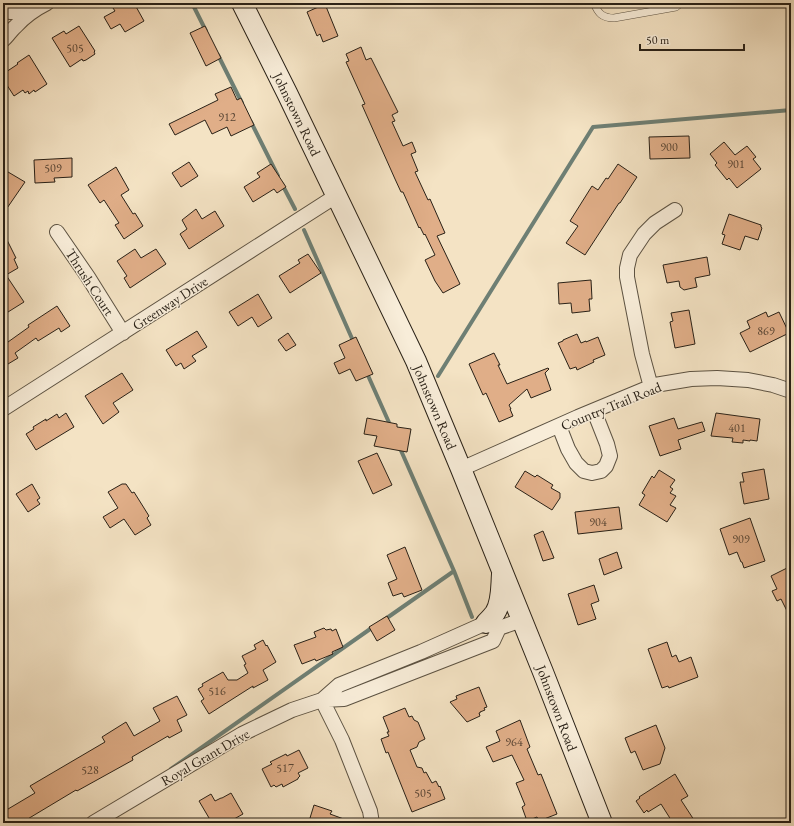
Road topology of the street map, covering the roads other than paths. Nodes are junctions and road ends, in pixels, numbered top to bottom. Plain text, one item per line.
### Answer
1 (47, 3) edge
2 (242, 3) edge
3 (594, 3) edge
4 (681, 3) edge
5 (34, 10) junction
6 (3, 11) edge
7 (3, 40) edge
8 (336, 196) junction
9 (675, 210) dead end
10 (57, 232) dead end
11 (123, 332) junction
12 (651, 387) junction
13 (791, 390) edge
14 (3, 409) edge
15 (594, 411) junction
16 (559, 426) junction
17 (461, 469) junction
18 (502, 572) junction
19 (522, 620) junction
20 (493, 626) junction
21 (322, 700) junction
22 (93, 823) edge
23 (372, 823) edge
24 (602, 823) edge

1 - 5 street
2 - 8 main road, Johnstown Road
3 - 4 lane
5 - 6 street
5 - 7 street
8 - 11 street, Greenway Drive
8 - 17 main road, Johnstown Road
9 - 12 street
10 - 11 street, Thrush Court
11 - 14 street, Greenway Drive
12 - 13 street, Country Trail Road
12 - 15 street, Country Trail Road
15 - 16 street, Country Trail Road
15 - 16 street
16 - 17 street, Country Trail Road
17 - 18 main road, Johnstown Road
18 - 19 main road, Johnstown Road
18 - 20 main road
19 - 20 street, Royal Grant Drive
19 - 24 main road, Johnstown Road
20 - 21 street, Royal Grant Drive
20 - 21 street, Royal Grant Drive
21 - 22 street, Royal Grant Drive
21 - 23 street

